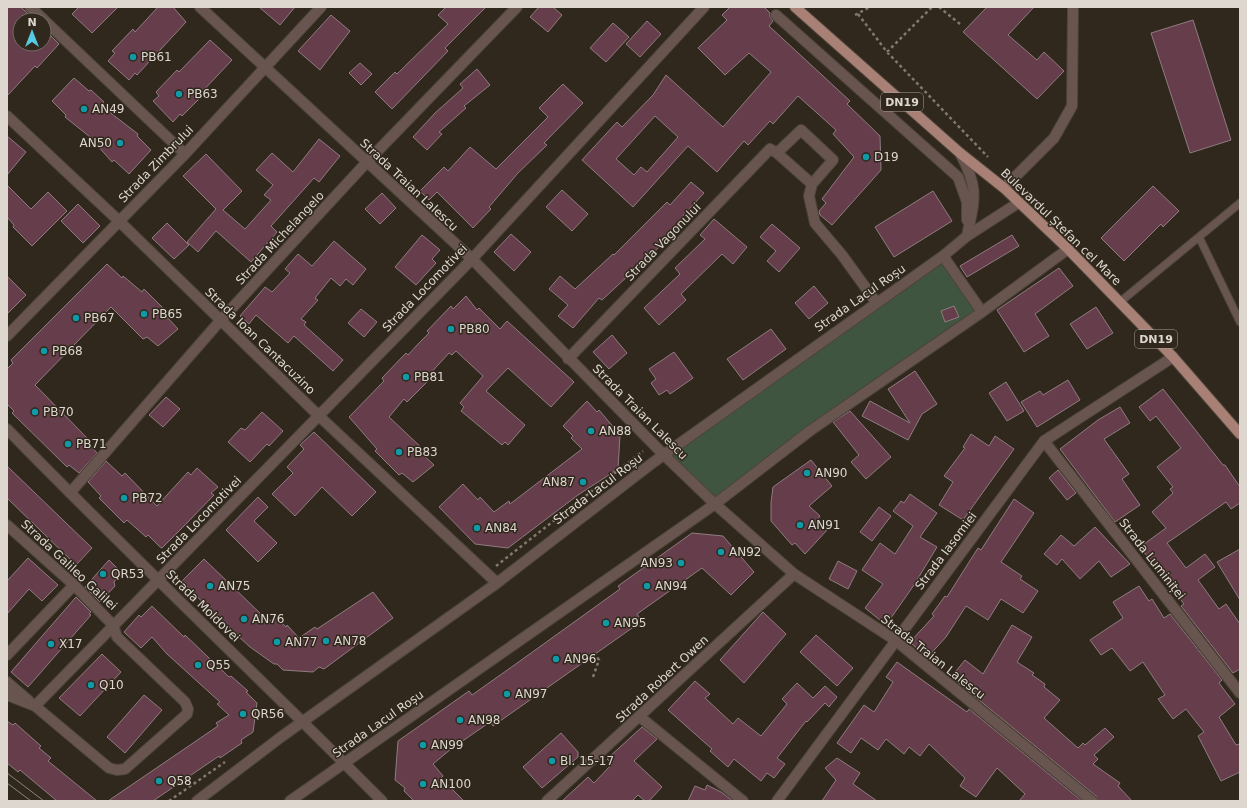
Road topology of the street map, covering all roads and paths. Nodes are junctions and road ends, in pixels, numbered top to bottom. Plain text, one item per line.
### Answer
1 (200, 7) edge
2 (321, 7) edge
3 (516, 7) edge
4 (795, 7) edge
5 (870, 7) edge
6 (932, 7) edge
7 (938, 7) edge
8 (1073, 7) edge
9 (702, 8) edge
10 (776, 15) dead end
11 (960, 24) dead end
12 (52, 28) edge
13 (887, 52) junction
14 (265, 67) junction
15 (7, 116) edge
16 (960, 153) junction
17 (185, 154) junction
18 (777, 154) junction
19 (989, 159) dead end
20 (366, 163) junction
21 (812, 184) junction
22 (1004, 188) junction
23 (1018, 203) junction
24 (1240, 203) edge
25 (967, 220) dead end
26 (119, 221) junction
27 (967, 236) junction
28 (1199, 237) junction
29 (1068, 249) junction
30 (943, 256) junction
31 (472, 259) junction
32 (876, 302) junction
33 (1120, 302) junction
34 (982, 312) junction
35 (220, 321) junction
36 (1240, 322) edge
37 (7, 336) edge
38 (1173, 357) junction
39 (568, 359) junction
40 (319, 416) junction
41 (7, 429) edge
42 (1240, 434) edge
43 (1044, 441) junction
44 (639, 454) dead end
45 (664, 455) junction
46 (651, 464) junction
47 (70, 493) junction
48 (715, 504) junction
49 (7, 525) edge
50 (794, 574) junction
51 (158, 580) junction
52 (496, 582) junction
53 (74, 585) junction
54 (113, 625) junction
55 (895, 640) junction
56 (594, 654) dead end
57 (7, 655) edge
58 (593, 677) dead end
59 (7, 682) edge
60 (1240, 694) edge
61 (7, 695) edge
62 (35, 706) junction
63 (640, 717) junction
64 (304, 722) junction
65 (345, 764) junction
66 (197, 801) edge
67 (290, 801) edge
68 (382, 801) edge
69 (547, 801) edge
70 (742, 801) edge
71 (777, 801) edge
72 (1092, 801) edge

1 - 14 street, Strada Traian Lalescu
2 - 14 street, Strada Zimbrului
3 - 20 street, Strada Michelangelo
4 - 16 main road, Bulevardul Ștefan cel Mare / DN19
5 - 13 path
6 - 13 path
7 - 11 path
8 - 22 street
9 - 31 street, Strada Locomotivei
10 - 25 street
12 - 17 street
13 - 19 path
14 - 17 street, Strada Zimbrului
14 - 20 street, Strada Traian Lalescu
15 - 26 street, Strada Ioan Cantacuzino
16 - 22 main road, Bulevardul Ștefan cel Mare / DN19
16 - 27 street
17 - 26 street, Strada Zimbrului
18 - 21 street
18 - 21 street
18 - 39 street, Strada Vagonului
20 - 31 street, Strada Traian Lalescu
20 - 35 street, Strada Michelangelo
21 - 32 street
22 - 23 main road, Bulevardul Ștefan cel Mare / DN19
23 - 27 street, Strada Lacul Roșu
23 - 29 main road, Bulevardul Ștefan cel Mare / DN19
24 - 28 lane
26 - 35 street, Strada Ioan Cantacuzino
26 - 37 street, Strada Zimbrului
27 - 30 street, Strada Lacul Roșu
28 - 33 lane
28 - 36 lane
29 - 33 main road, Bulevardul Ștefan cel Mare / DN19
29 - 34 street, Strada Lacul Roșu
30 - 32 street, Strada Lacul Roșu
30 - 34 street
31 - 39 street, Strada Traian Lalescu
31 - 40 street, Strada Locomotivei
32 - 45 street, Strada Lacul Roșu
33 - 38 main road, Bulevardul Ștefan cel Mare / DN19
34 - 48 street, Strada Lacul Roșu
35 - 40 street, Strada Ioan Cantacuzino
35 - 47 street, Strada Michelangelo
38 - 42 main road, Bulevardul Ștefan cel Mare / DN19
38 - 43 street, Strada Iasomiei
39 - 45 street, Strada Traian Lalescu
40 - 51 street, Strada Locomotivei
40 - 52 street, Strada Ioan Cantacuzino
41 - 47 street, Strada Moldovei
43 - 55 street, Strada Iasomiei
43 - 60 street, Strada Luminiței
44 - 46 path
45 - 46 street, Strada Lacul Roșu
45 - 48 street, Strada Traian Lalescu
46 - 52 street, Strada Lacul Roșu
47 - 51 street, Strada Moldovei
48 - 50 street, Strada Traian Lalescu
48 - 65 street, Strada Lacul Roșu
49 - 53 street, Strada Galileo Galilei
50 - 55 street, Strada Traian Lalescu
50 - 63 street, Strada Robert Owen
51 - 54 street, Strada Galileo Galilei
51 - 64 street, Strada Moldovei
52 - 64 street, Strada Lacul Roșu
53 - 54 street, Strada Galileo Galilei
53 - 57 street
54 - 62 street, Strada Galileo Galilei
54 - 62 street, Strada Galileo Galilei
55 - 71 street, Strada Iasomiei
55 - 72 street, Strada Traian Lalescu
56 - 58 path
59 - 62 street
61 - 62 street
63 - 69 street, Strada Robert Owen
63 - 70 street
64 - 65 street, Strada Moldovei
64 - 66 street, Strada Lacul Roșu
65 - 67 street, Strada Lacul Roșu
65 - 68 street, Strada Moldovei

